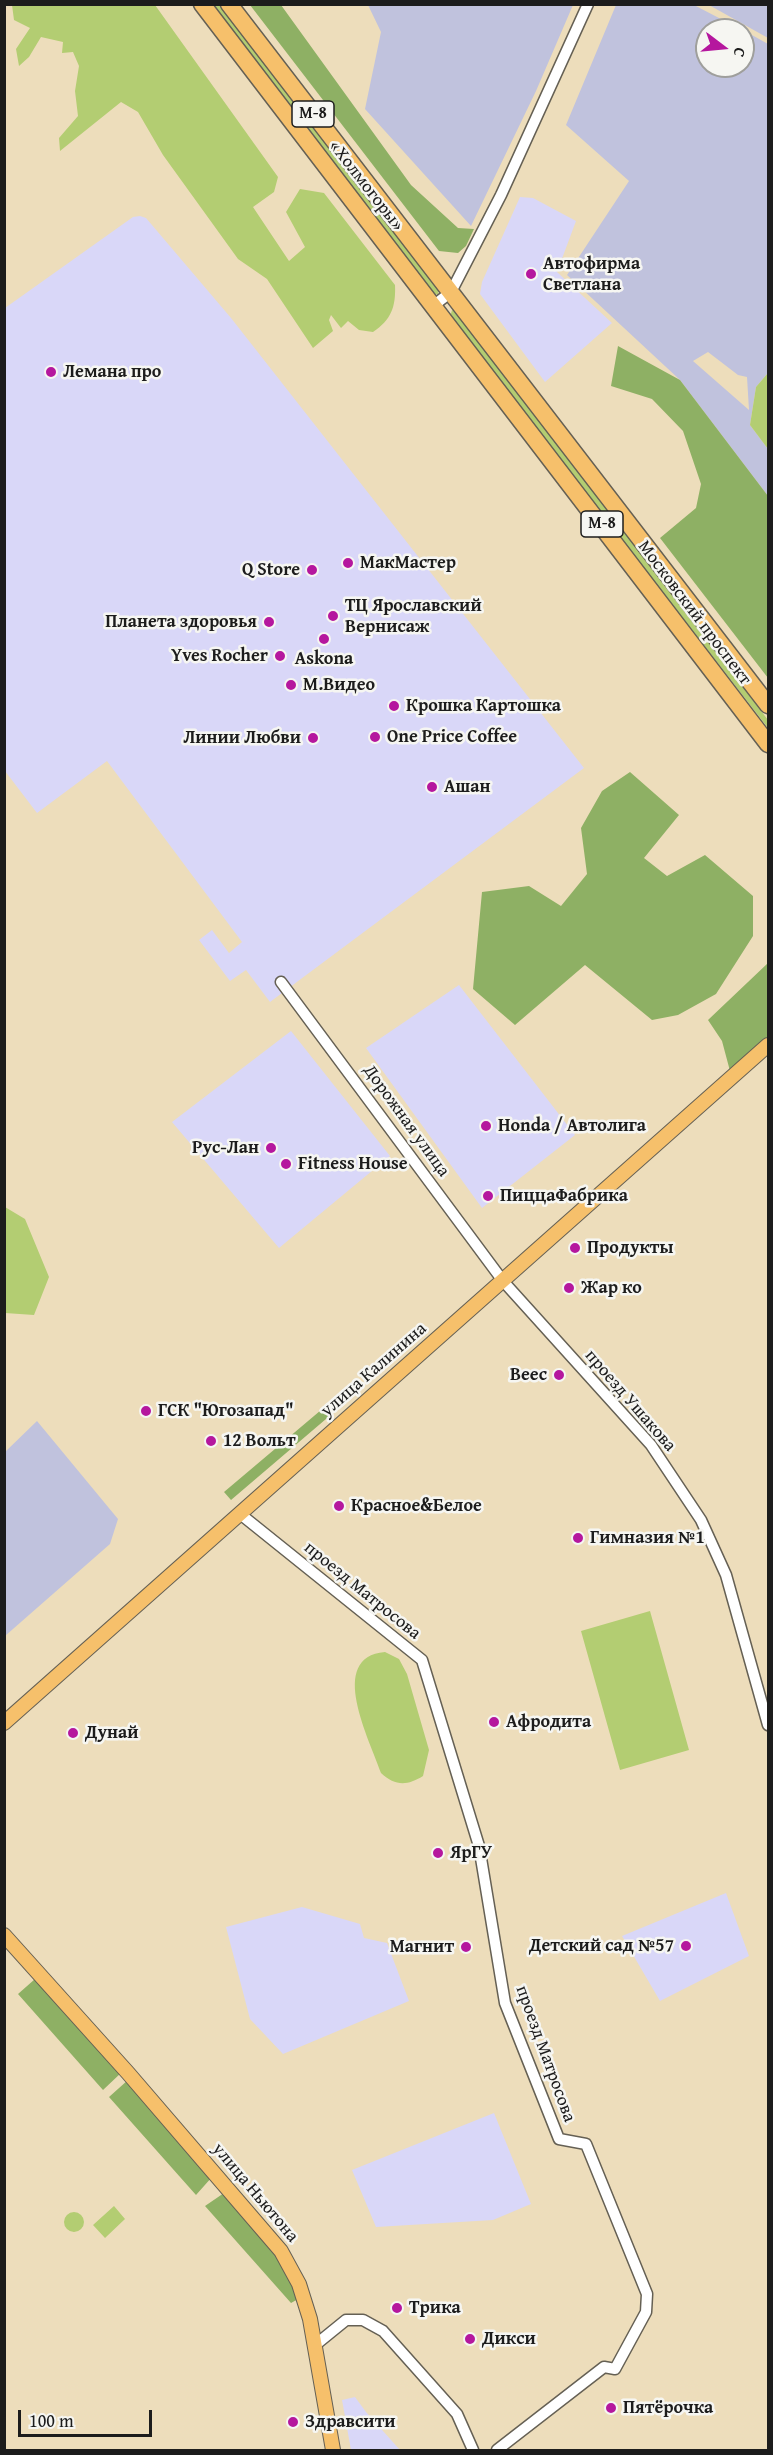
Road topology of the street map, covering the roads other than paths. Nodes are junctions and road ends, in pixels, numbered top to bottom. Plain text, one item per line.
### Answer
1 (202, 4) edge
2 (229, 4) edge
3 (588, 4) edge
4 (451, 292) junction
5 (433, 306) junction
6 (768, 705) edge
7 (768, 744) edge
8 (281, 982) dead end
9 (767, 1049) edge
10 (503, 1281) junction
11 (239, 1513) junction
12 (4, 1723) edge
13 (768, 1725) edge
14 (4, 1935) edge
15 (314, 2346) junction
16 (333, 2451) edge
17 (473, 2451) edge
18 (497, 2451) edge

1 - 5 highway, «Холмогоры» / М-8
2 - 4 highway, «Холмогоры» / М-8
3 - 4 street
4 - 5 street
4 - 6 highway, Московский проспект / М-8
5 - 7 highway, Московский проспект / М-8
8 - 10 street, Дорожная улица
9 - 10 main road, улица Калинина
10 - 11 main road, улица Калинина
10 - 13 street, проезд Ушакова
11 - 12 main road, улица Калинина
11 - 18 street, проезд Матросова
14 - 15 main road, улица Ньютона
15 - 16 main road, улица Ньютона
15 - 17 street

